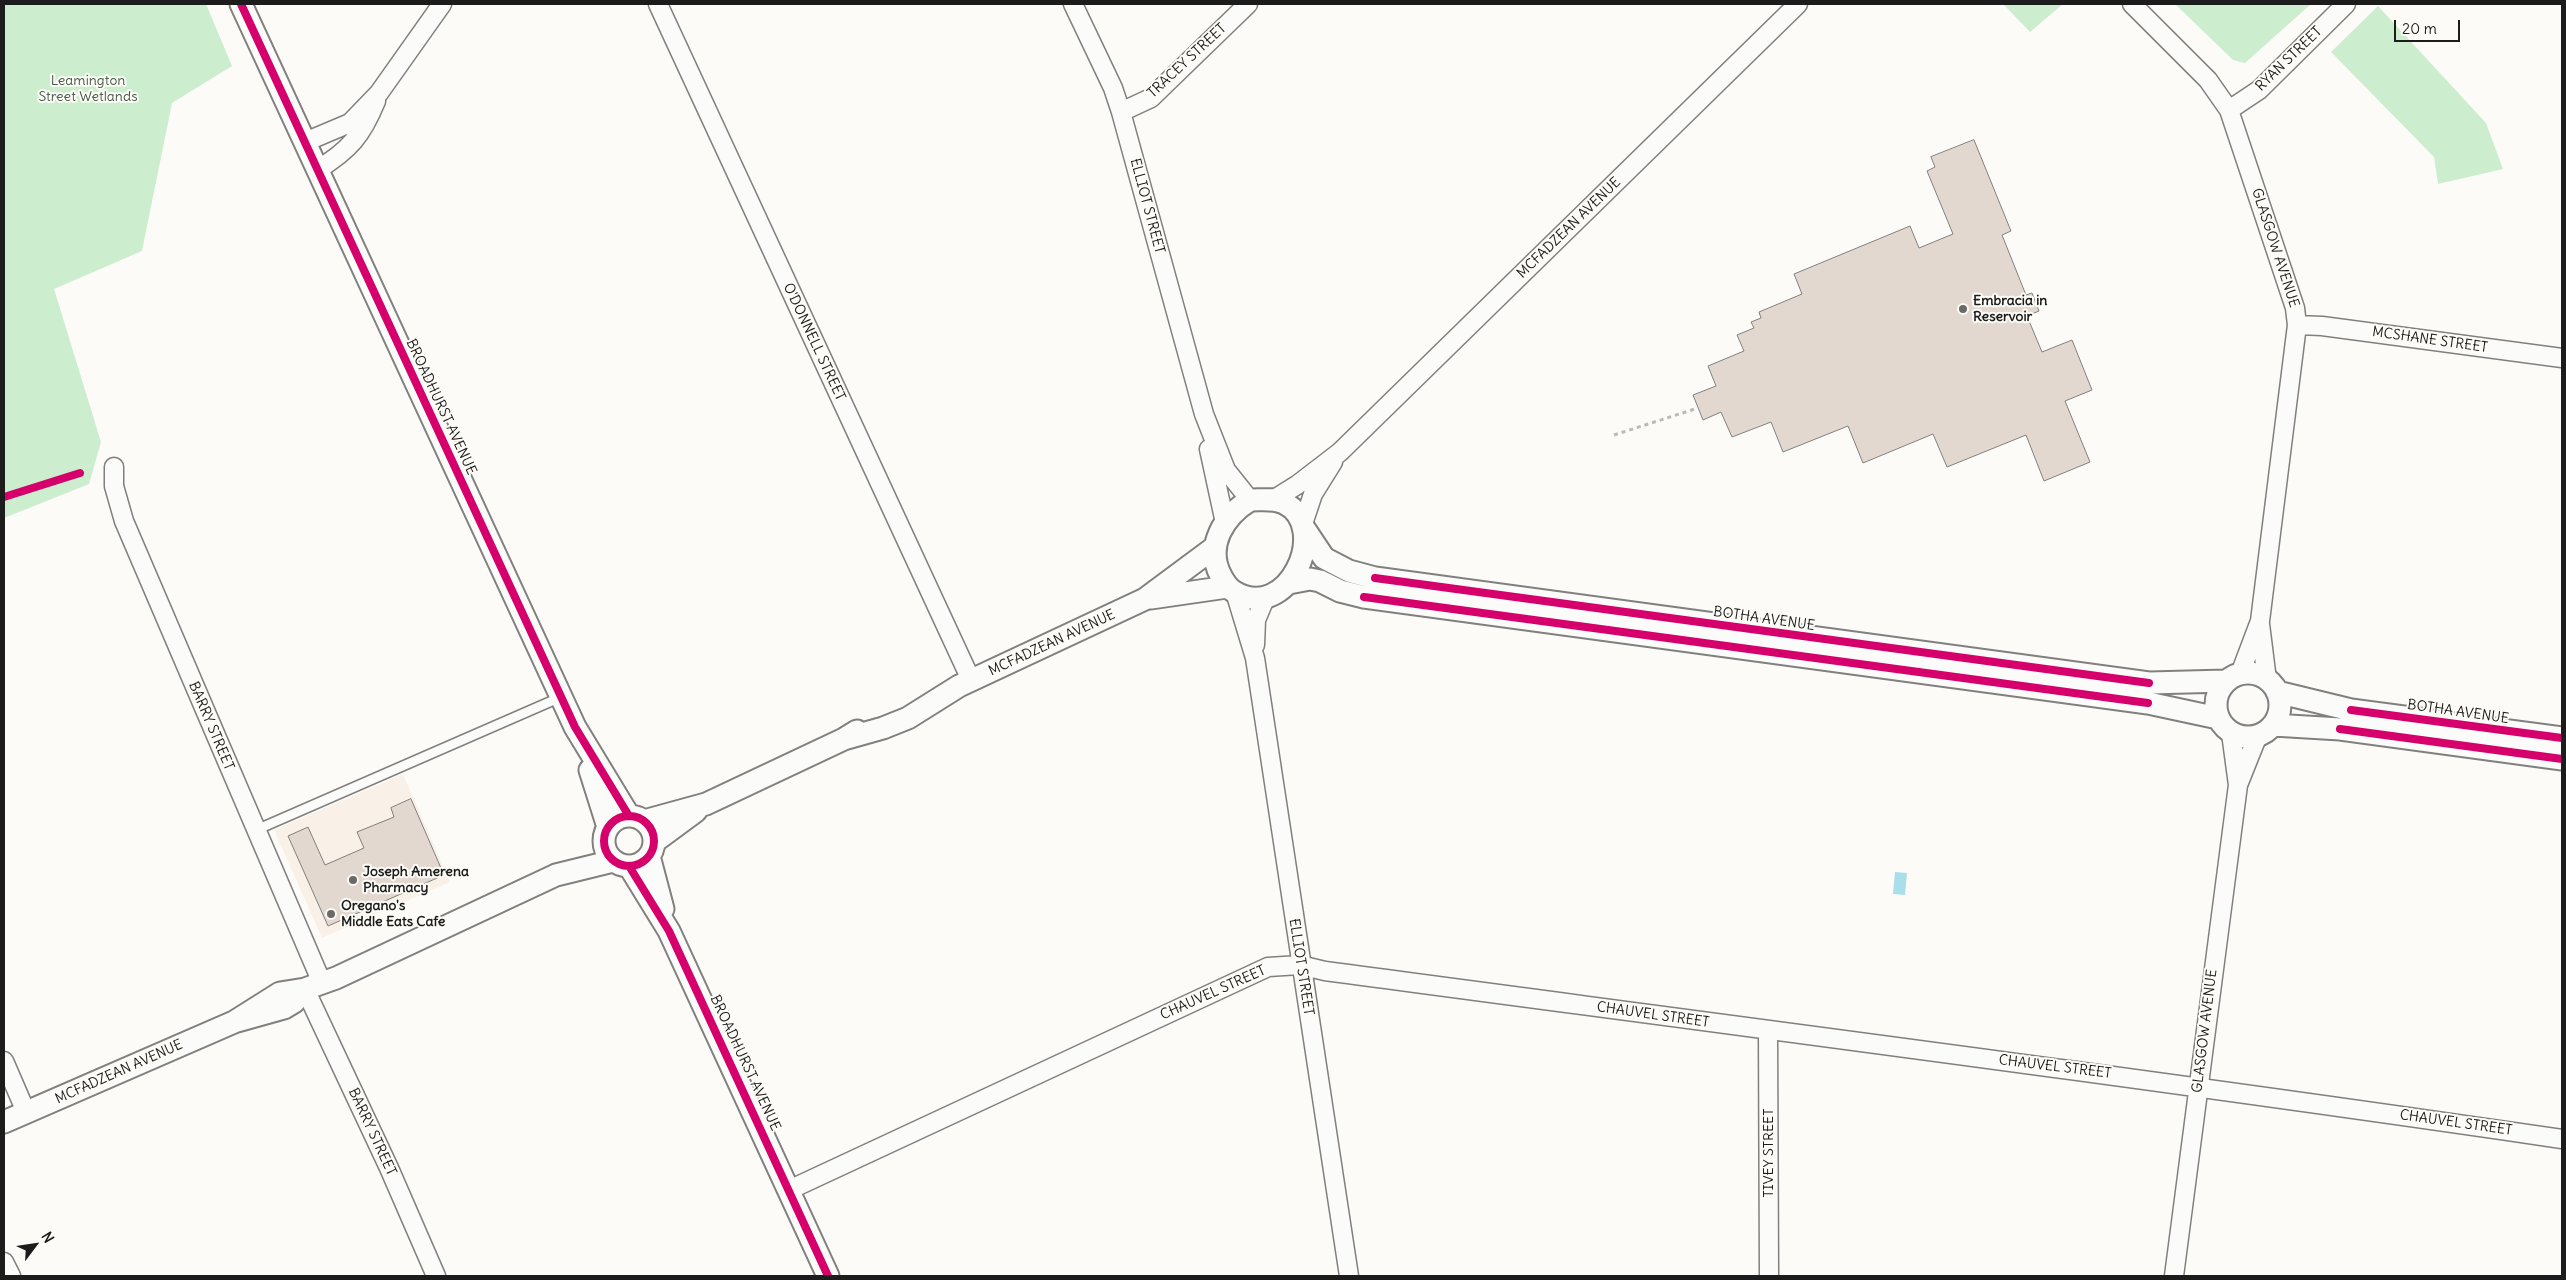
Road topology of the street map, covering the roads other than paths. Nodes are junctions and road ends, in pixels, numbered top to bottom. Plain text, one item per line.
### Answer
1 (241, 4) edge
2 (442, 4) edge
3 (658, 4) edge
4 (1073, 4) edge
5 (1248, 4) edge
6 (1798, 4) edge
7 (2132, 4) edge
8 (2346, 4) edge
9 (379, 94) junction
10 (2229, 110) junction
11 (1120, 112) junction
12 (305, 142) junction
13 (318, 170) junction
14 (2297, 325) junction
15 (2562, 358) edge
16 (1204, 414) junction
17 (1340, 452) junction
18 (114, 467) dead end
19 (1250, 500) junction
20 (1273, 500) junction
21 (1225, 523) junction
22 (1303, 526) junction
23 (1214, 547) junction
24 (1289, 583) junction
25 (1231, 590) junction
26 (1266, 596) junction
27 (1145, 599) junction
28 (1520, 609) junction
29 (2260, 621) junction
30 (1255, 658) junction
31 (1969, 669) junction
32 (2233, 677) junction
33 (965, 683) junction
34 (2272, 686) junction
35 (561, 696) junction
36 (2225, 726) junction
37 (575, 727) junction
38 (2266, 730) junction
39 (2562, 738) edge
40 (2562, 759) edge
41 (2238, 785) junction
42 (706, 804) junction
43 (636, 818) junction
44 (256, 830) junction
45 (606, 834) junction
46 (652, 849) junction
47 (621, 863) junction
48 (556, 875) junction
49 (669, 931) junction
50 (1300, 965) junction
51 (313, 986) junction
52 (1768, 1030) junction
53 (4, 1061) edge
54 (2198, 1086) junction
55 (26, 1112) junction
56 (4, 1122) edge
57 (2562, 1138) edge
58 (789, 1190) junction
59 (4, 1262) edge
60 (10, 1276) edge
61 (436, 1276) edge
62 (828, 1276) edge
63 (1348, 1276) edge
64 (1769, 1276) edge
65 (2174, 1276) edge

1 - 12 street, BROADHURST AVENUE
2 - 9 street
3 - 33 street, O'DONNELL STREET
4 - 11 street, ELLIOT STREET
5 - 11 street, TRACEY STREET
6 - 17 street, MCFADZEAN AVENUE
7 - 10 street, GLASGOW AVENUE
8 - 10 street, RYAN STREET
9 - 12 street
9 - 13 street
10 - 14 street, GLASGOW AVENUE
11 - 16 street, ELLIOT STREET
12 - 13 street, BROADHURST AVENUE
13 - 35 street, BROADHURST AVENUE
14 - 15 street, MCSHANE STREET
14 - 29 street, GLASGOW AVENUE
16 - 19 street, ELLIOT STREET
16 - 21 street, ELLIOT STREET
17 - 20 street, MCFADZEAN AVENUE
17 - 22 street, MCFADZEAN AVENUE
18 - 44 street, BARRY STREET
19 - 20 street
19 - 21 street
20 - 22 street
21 - 23 street
22 - 24 street
22 - 28 street, BOTHA AVENUE
23 - 25 street
23 - 27 street, MCFADZEAN AVENUE
24 - 26 street
24 - 28 street, BOTHA AVENUE
25 - 26 street
25 - 27 street, MCFADZEAN AVENUE
25 - 30 street, ELLIOT STREET
26 - 30 street, ELLIOT STREET
27 - 33 street, MCFADZEAN AVENUE
28 - 31 street, BOTHA AVENUE
29 - 32 street, GLASGOW AVENUE
29 - 34 street, GLASGOW AVENUE
30 - 50 street, ELLIOT STREET
31 - 32 street, BOTHA AVENUE
31 - 36 street, BOTHA AVENUE
32 - 34 street
32 - 36 street
33 - 42 street, MCFADZEAN AVENUE
34 - 38 street
34 - 39 street, BOTHA AVENUE
35 - 37 street, BROADHURST AVENUE
35 - 44 lane
36 - 38 street
36 - 41 street, GLASGOW AVENUE
37 - 43 street, BROADHURST AVENUE
37 - 45 street, BROADHURST AVENUE
38 - 40 street
38 - 41 street, GLASGOW AVENUE
41 - 54 street, GLASGOW AVENUE
42 - 43 street, MCFADZEAN AVENUE
42 - 46 street, MCFADZEAN AVENUE
43 - 45 street
43 - 46 street
44 - 51 street, BARRY STREET
45 - 47 street
45 - 48 street, MCFADZEAN AVENUE
46 - 47 street
46 - 49 street, BROADHURST AVENUE
47 - 48 street, MCFADZEAN AVENUE
47 - 49 street, BROADHURST AVENUE
48 - 51 street, MCFADZEAN AVENUE
49 - 58 street, BROADHURST AVENUE
50 - 52 street, CHAUVEL STREET
50 - 58 street, CHAUVEL STREET
50 - 63 street, ELLIOT STREET
51 - 55 street, MCFADZEAN AVENUE
51 - 61 street, BARRY STREET
52 - 54 street, CHAUVEL STREET
52 - 64 street, TIVEY STREET
53 - 55 street
54 - 57 street, CHAUVEL STREET
54 - 65 street, GLASGOW AVENUE
55 - 56 street, MCFADZEAN AVENUE
58 - 62 street, BROADHURST AVENUE
59 - 60 street

